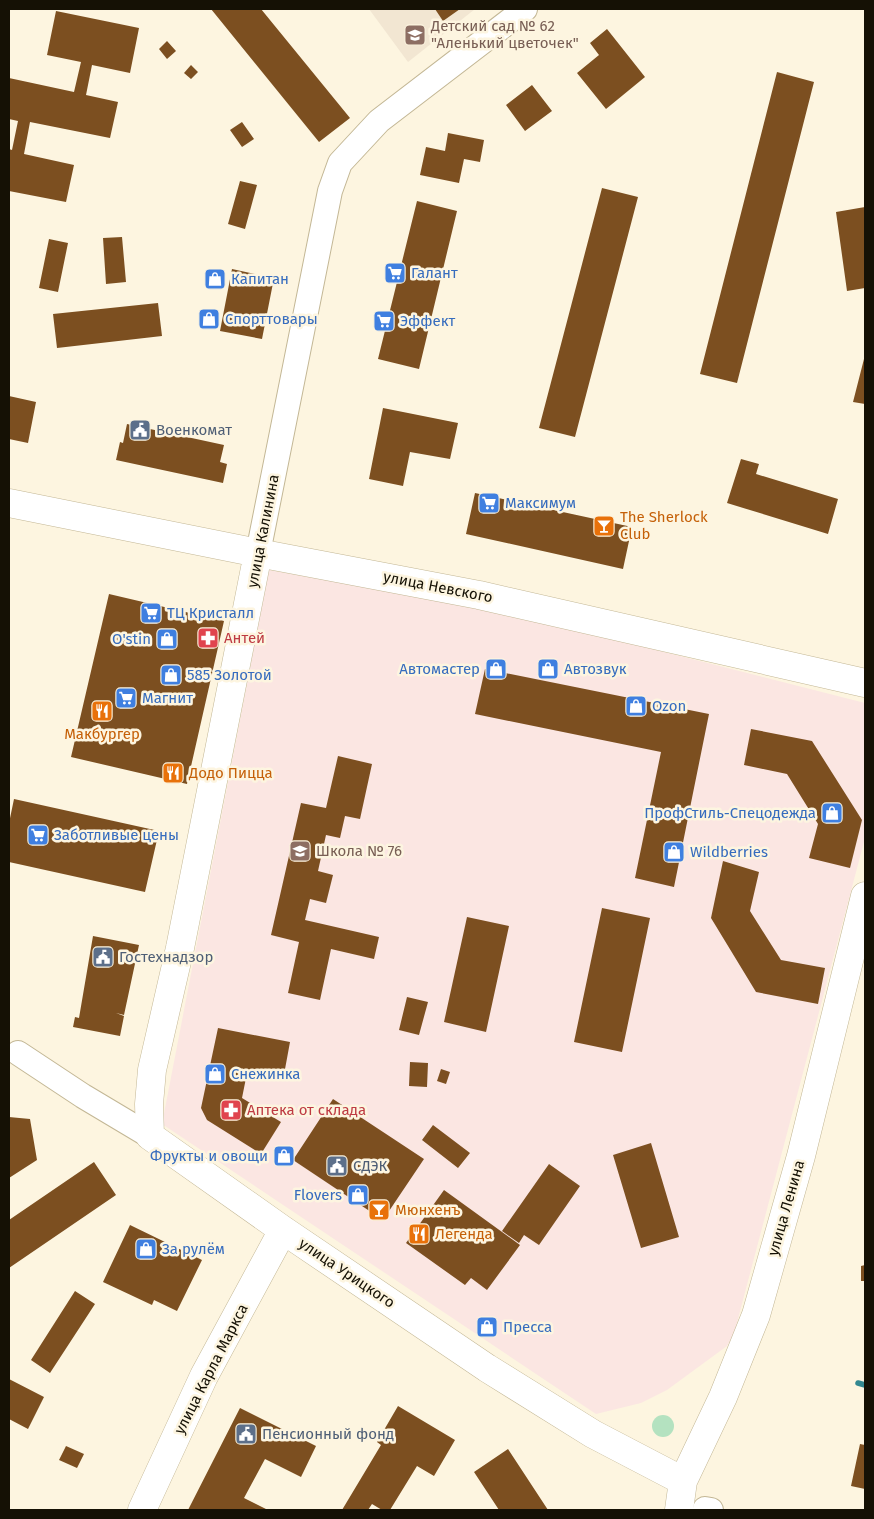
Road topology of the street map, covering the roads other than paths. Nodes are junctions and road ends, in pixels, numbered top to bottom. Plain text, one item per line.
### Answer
1 (524, 9) edge
2 (9, 502) edge
3 (258, 553) junction
4 (865, 683) edge
5 (865, 896) edge
6 (18, 1053) dead end
7 (150, 1136) junction
8 (283, 1230) junction
9 (683, 1481) junction
10 (142, 1510) edge
11 (698, 1510) edge

1 - 3 street, улица Калинина
2 - 3 street, улица Невского
3 - 4 street, улица Невского
3 - 7 street, улица Калинина
5 - 9 street, улица Ленина
6 - 7 street, улица Урицкого
7 - 8 street, улица Урицкого
8 - 9 street, улица Урицкого
8 - 10 street, улица Карла Маркса
9 - 11 street, улица Ленина

